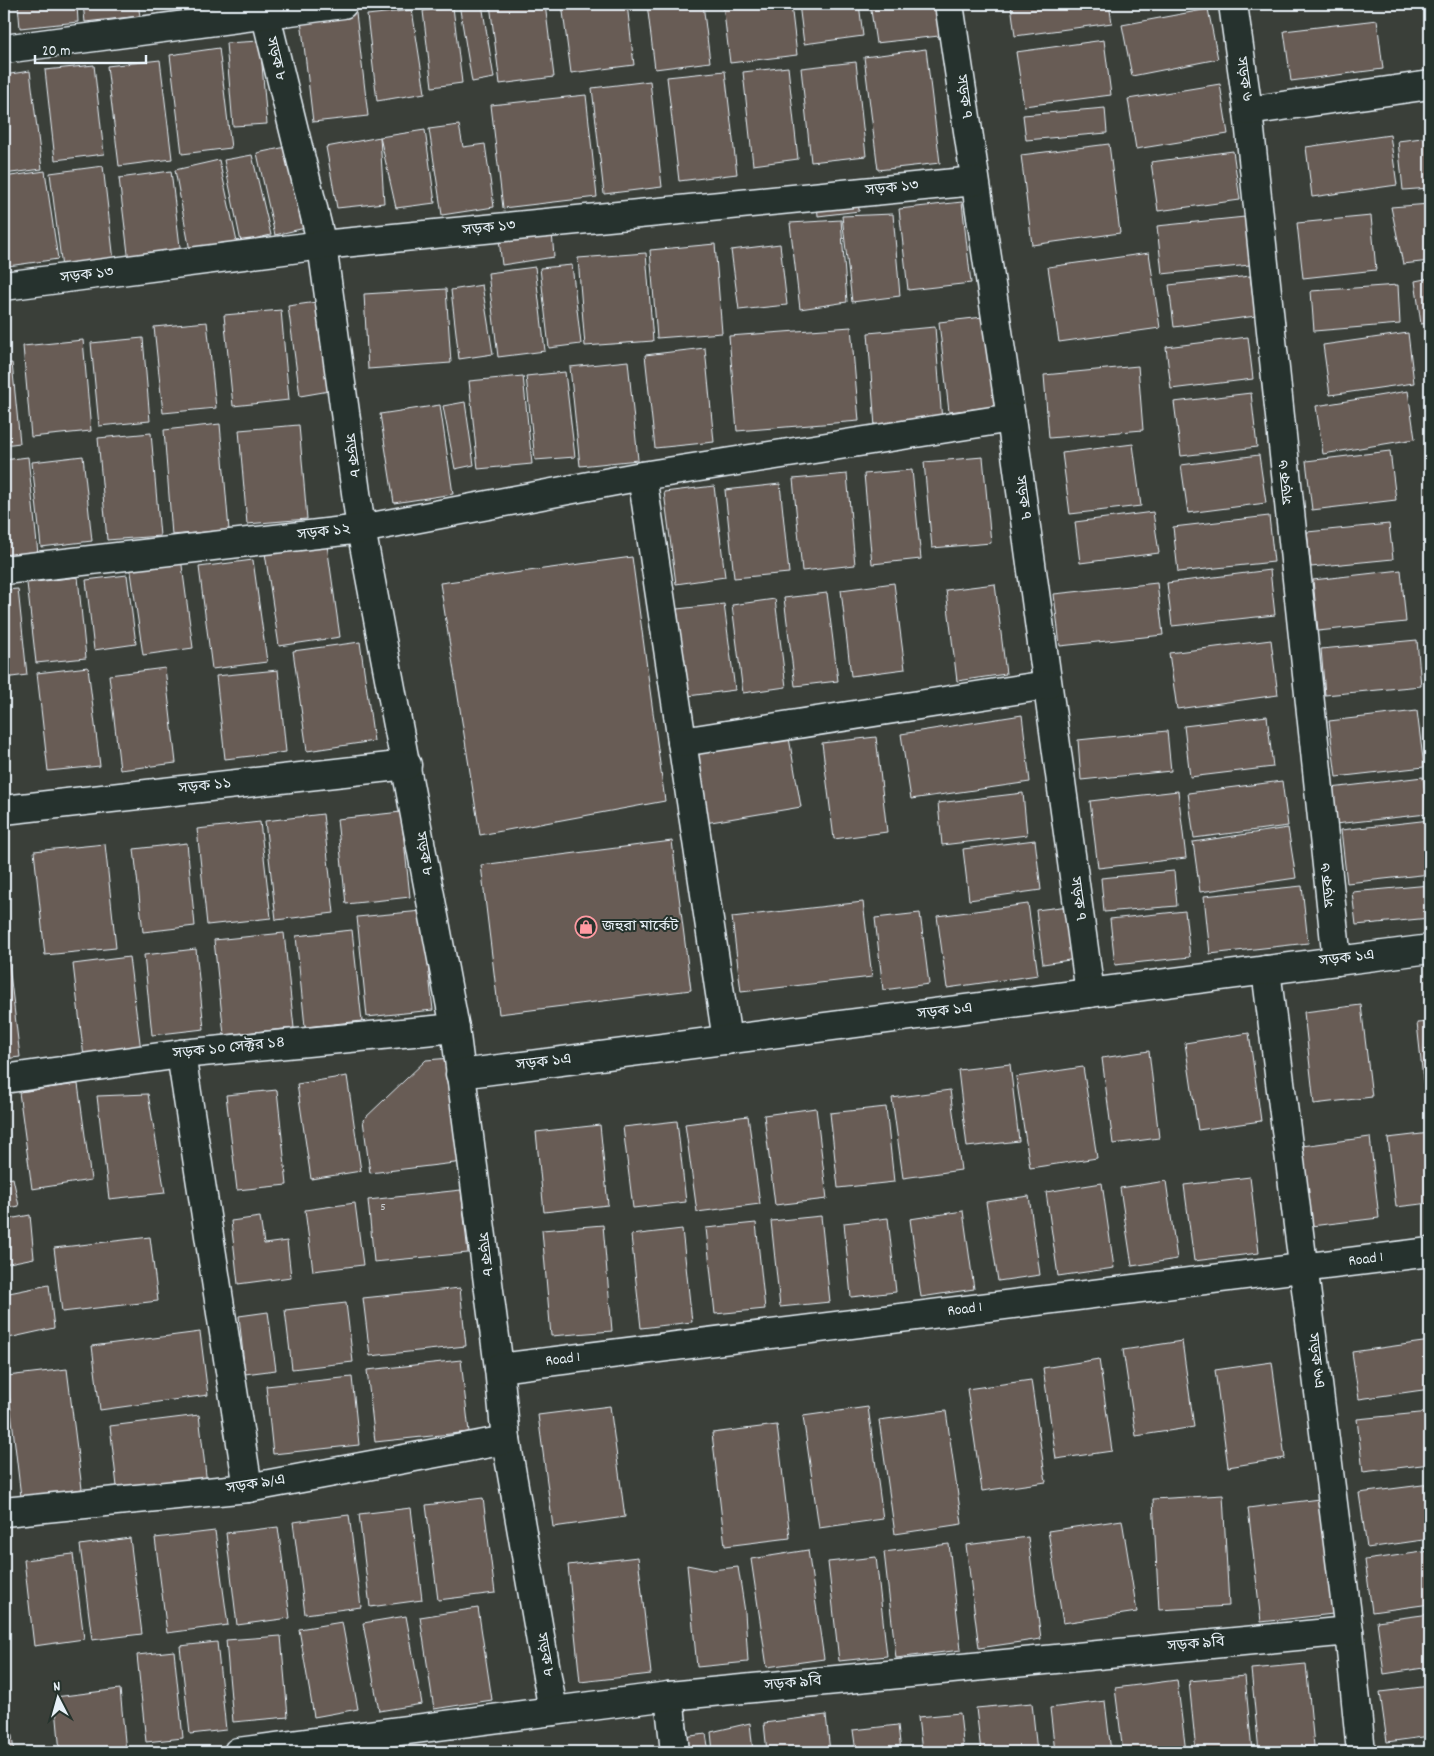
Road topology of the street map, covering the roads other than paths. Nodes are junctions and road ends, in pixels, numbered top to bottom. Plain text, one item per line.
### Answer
1 (343, 4) edge
2 (949, 4) edge
3 (1233, 4) edge
4 (264, 9) edge
5 (4, 49) edge
6 (1430, 86) edge
7 (1248, 112) junction
8 (975, 181) junction
9 (322, 246) junction
10 (4, 286) edge
11 (1011, 418) junction
12 (642, 476) junction
13 (361, 529) junction
14 (4, 570) edge
15 (1047, 685) junction
16 (682, 742) junction
17 (407, 765) junction
18 (4, 810) edge
19 (1430, 949) edge
20 (1337, 961) junction
21 (1266, 970) junction
22 (1090, 993) junction
23 (455, 1028) junction
24 (726, 1040) junction
25 (181, 1054) junction
26 (460, 1074) junction
27 (4, 1079) edge
28 (1430, 1252) edge
29 (1304, 1268) junction
30 (499, 1368) junction
31 (506, 1440) junction
32 (248, 1488) junction
33 (4, 1512) edge
34 (1349, 1631) junction
35 (669, 1696) junction
36 (553, 1710) junction
37 (238, 1752) edge
38 (675, 1752) edge
39 (1361, 1752) edge

1 - 4 street
2 - 8 street, সড়ক ৭
3 - 7 street, সড়ক ৬
4 - 5 street
4 - 9 street, সড়ক ৮
6 - 7 street
7 - 20 street, সড়ক ৬
8 - 9 street, সড়ক ১৩
8 - 11 street, সড়ক ৭
9 - 10 street, সড়ক ১৩
9 - 13 street, সড়ক ৮
11 - 12 street, সড়ক ১২
11 - 15 street, সড়ক ৭
12 - 13 street, সড়ক ১২
12 - 16 street
13 - 14 street, সড়ক ১২
13 - 17 street, সড়ক ৮
15 - 16 street
15 - 22 street, সড়ক ৭
16 - 24 street
17 - 18 street, সড়ক ১১
17 - 23 street, সড়ক ৮
19 - 20 street, সড়ক ১এ
20 - 21 street, সড়ক ১এ
21 - 22 street, সড়ক ১এ
21 - 29 street, সড়ক ৬এ
22 - 24 street, সড়ক ১এ
23 - 25 street, সড়ক ১০ সেক্টর ১৪
23 - 26 street, সড়ক ৮
24 - 26 street, সড়ক ১এ
25 - 27 street, সড়ক ১০ সেক্টর ১৪
25 - 32 street
26 - 30 street, সড়ক ৮
28 - 29 street, Road 1
29 - 30 street, Road 1
29 - 34 street, সড়ক ৬এ
30 - 31 street, সড়ক ৮
31 - 32 street, সড়ক ৯/এ
31 - 36 street, সড়ক ৮
32 - 33 street, সড়ক ৯/এ
34 - 35 street, সড়ক ৯বি
34 - 39 street, সড়ক ৬এ
35 - 36 street, সড়ক ৯বি
35 - 38 street
36 - 37 street, সড়ক ৯বি

